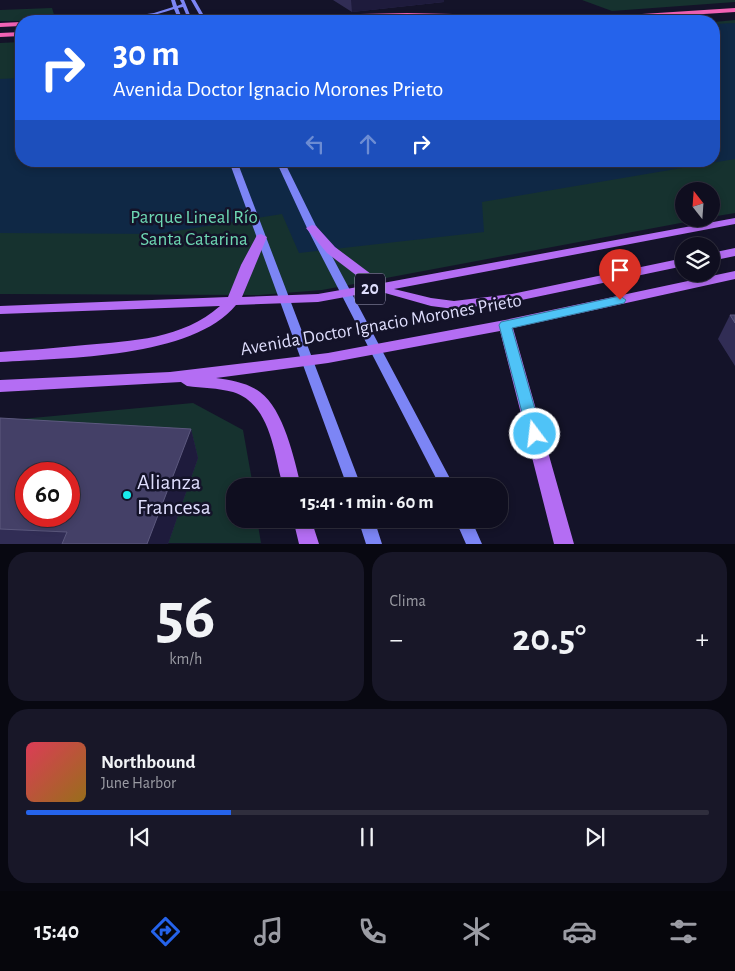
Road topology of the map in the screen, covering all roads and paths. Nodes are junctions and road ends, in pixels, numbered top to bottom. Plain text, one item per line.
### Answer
1 (173, 0) edge
2 (193, 0) edge
3 (183, 2) edge
4 (735, 10) edge
5 (147, 15) edge
6 (179, 15) edge
7 (188, 15) edge
8 (202, 15) edge
9 (387, 15) edge
10 (466, 15) edge
11 (658, 15) edge
12 (15, 24) edge
13 (0, 25) edge
14 (0, 30) edge
15 (15, 30) edge
16 (15, 36) edge
17 (0, 37) edge
18 (15, 43) edge
19 (0, 44) edge
20 (235, 167) edge
21 (283, 167) edge
22 (735, 221) edge
23 (312, 228) junction
24 (261, 237) junction
25 (735, 252) edge
26 (720, 255) edge
27 (675, 264) edge
28 (735, 275) edge
29 (0, 310) edge
30 (505, 325) junction
31 (0, 357) edge
32 (170, 378) junction
33 (0, 386) edge
34 (290, 478) edge
35 (351, 478) edge
36 (443, 478) edge
37 (305, 528) edge
38 (370, 528) edge
39 (468, 528) edge
40 (309, 544) edge
41 (374, 544) edge
42 (474, 544) edge
43 (564, 544) edge

1 - 6 main road
2 - 8 main road
3 - 5 main road
3 - 7 main road
4 - 11 highway
9 - 10 highway
12 - 13 highway
14 - 15 highway
16 - 17 highway
18 - 19 highway
20 - 24 main road
21 - 23 main road
22 - 29 main road, Avenida Doctor Ignacio Morones Prieto / 20
23 - 27 main road
23 - 36 main road
24 - 31 main road
24 - 35 main road
25 - 26 main road
28 - 30 main road, Avenida Doctor Ignacio Morones Prieto
30 - 32 main road, Avenida Doctor Ignacio Morones Prieto
30 - 43 main road
32 - 33 main road, Avenida Doctor Ignacio Morones Prieto
32 - 34 main road
37 - 40 main road
38 - 41 main road
39 - 42 main road

